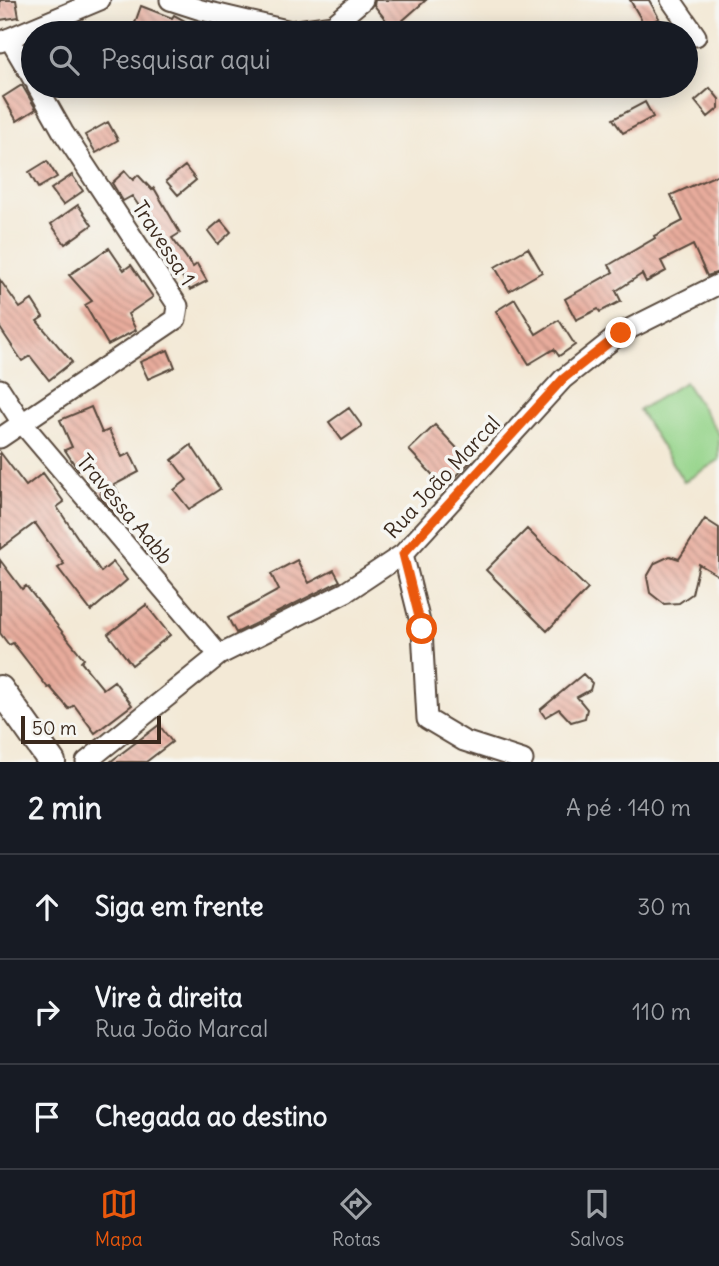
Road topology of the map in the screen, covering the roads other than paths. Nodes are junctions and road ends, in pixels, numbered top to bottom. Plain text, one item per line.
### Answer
1 (100, 0) edge
2 (170, 0) edge
3 (363, 0) edge
4 (671, 0) edge
5 (50, 21) edge
6 (250, 21) edge
7 (338, 21) edge
8 (686, 21) edge
9 (5, 40) edge
10 (21, 62) edge
11 (44, 98) edge
12 (719, 284) edge
13 (0, 389) edge
14 (22, 423) junction
15 (0, 438) edge
16 (403, 554) junction
17 (219, 655) junction
18 (0, 689) edge
19 (523, 760) dead end
20 (52, 762) edge
21 (86, 762) edge

1 - 5 street
2 - 6 street
3 - 7 street
4 - 8 street
9 - 10 street
11 - 14 street, Travessa 1
12 - 16 street, Rua João Marcal
13 - 14 street, Travessa Aabb
14 - 15 street, Travessa 1
14 - 17 street, Travessa Aabb
16 - 17 street, Rua João Marcal
16 - 19 street
17 - 21 street, Rua João Marcal
18 - 20 street

